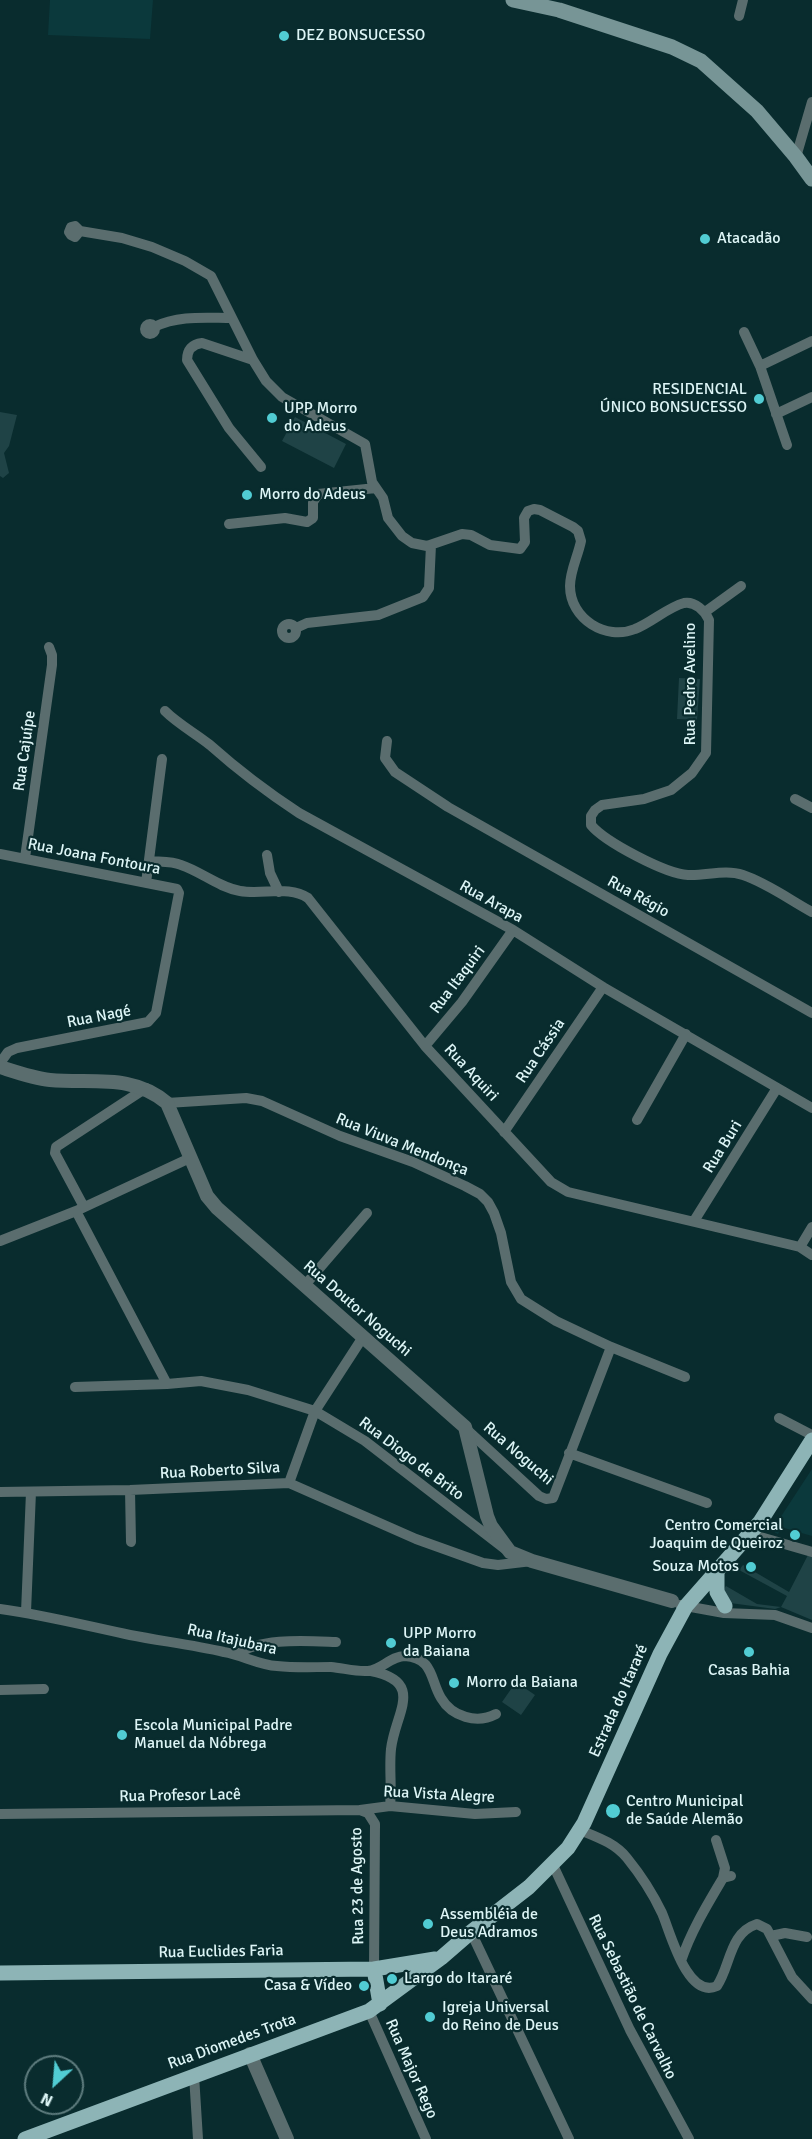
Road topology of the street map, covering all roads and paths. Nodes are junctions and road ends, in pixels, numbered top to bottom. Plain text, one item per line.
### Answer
1 (513, 0) edge
2 (743, 0) edge
3 (739, 16) dead end
4 (812, 102) edge
5 (796, 157) junction
6 (812, 179) edge
7 (80, 231) dead end
8 (231, 318) junction
9 (154, 327) dead end
10 (744, 332) dead end
11 (812, 341) edge
12 (253, 360) junction
13 (760, 366) junction
14 (812, 397) edge
15 (776, 414) junction
16 (787, 445) dead end
17 (261, 467) dead end
18 (376, 488) junction
19 (229, 524) dead end
20 (431, 545) junction
21 (741, 586) dead end
22 (705, 612) junction
23 (296, 628) dead end
24 (49, 647) dead end
25 (165, 711) dead end
26 (387, 741) dead end
27 (162, 759) dead end
28 (795, 799) dead end
29 (812, 808) edge
30 (0, 854) edge
31 (267, 855) dead end
32 (25, 858) junction
33 (149, 861) junction
34 (146, 884) junction
35 (279, 892) junction
36 (179, 893) joint
37 (812, 912) edge
38 (513, 930) junction
39 (603, 987) junction
40 (812, 1013) edge
41 (686, 1034) junction
42 (425, 1046) junction
43 (0, 1065) edge
44 (146, 1088) junction
45 (777, 1088) junction
46 (167, 1103) junction
47 (812, 1108) edge
48 (637, 1120) dead end
49 (504, 1132) junction
50 (190, 1158) junction
51 (80, 1209) junction
52 (367, 1213) dead end
53 (694, 1221) junction
54 (812, 1227) edge
55 (0, 1241) edge
56 (800, 1247) junction
57 (812, 1255) edge
58 (305, 1286) junction
59 (363, 1337) junction
60 (610, 1347) junction
61 (685, 1377) dead end
62 (167, 1384) junction
63 (75, 1387) dead end
64 (315, 1411) junction
65 (779, 1418) dead end
66 (465, 1427) junction
67 (812, 1435) edge
68 (812, 1440) edge
69 (569, 1453) junction
70 (288, 1483) junction
71 (130, 1490) junction
72 (0, 1492) edge
73 (31, 1492) junction
74 (707, 1503) dead end
75 (750, 1534) junction
76 (131, 1542) dead end
77 (510, 1552) junction
78 (812, 1552) edge
79 (532, 1561) junction
80 (717, 1570) junction
81 (682, 1603) junction
82 (0, 1609) edge
83 (730, 1609) junction
84 (26, 1612) junction
85 (812, 1628) edge
86 (336, 1642) dead end
87 (237, 1654) junction
88 (371, 1671) junction
89 (44, 1689) dead end
90 (0, 1690) edge
91 (496, 1714) dead end
92 (390, 1806) junction
93 (360, 1810) junction
94 (516, 1812) dead end
95 (0, 1814) edge
96 (580, 1830) junction
97 (716, 1840) dead end
98 (553, 1865) junction
99 (471, 1932) junction
100 (771, 1936) junction
101 (807, 1937) dead end
102 (441, 1958) junction
103 (681, 1961) junction
104 (374, 1968) junction
105 (0, 1973) edge
106 (812, 1999) edge
107 (375, 2007) junction
108 (250, 2054) junction
109 (194, 2075) junction
110 (42, 2136) edge
111 (25, 2139) edge
112 (198, 2139) edge
113 (287, 2139) edge
114 (426, 2139) edge
115 (569, 2139) edge
116 (689, 2139) edge

1 - 5 main road
2 - 3 street
4 - 5 street
5 - 6 main road
7 - 8 street
8 - 9 street
8 - 12 street
10 - 13 street
11 - 13 street
12 - 17 street
12 - 18 street
13 - 15 street
14 - 15 street
15 - 16 street
18 - 19 street
18 - 20 street
20 - 22 street, Rua Pedro Avelino
20 - 23 street
21 - 22 street
22 - 37 street, Rua Pedro Avelino
24 - 32 street, Rua Cajuípe
25 - 38 street, Rua Arapa
26 - 40 street, Rua Régio
27 - 33 street
28 - 29 street
30 - 32 street, Rua Joana Fontoura
31 - 35 street
32 - 34 street, Rua Joana Fontoura
33 - 34 street
33 - 35 street, Rua Aquiri
34 - 36 street, Rua Joana Fontoura
35 - 42 street, Rua Aquiri
36 - 43 street, Rua Nagé
38 - 39 street, Rua Arapa
38 - 42 street, Rua Itaquiri
39 - 41 street, Rua Arapa
39 - 49 street, Rua Cássia
41 - 45 street, Rua Arapa
41 - 48 street
42 - 49 street, Rua Aquiri
43 - 44 street
44 - 46 street
44 - 51 street
45 - 47 street, Rua Arapa
45 - 53 street, Rua Buri
46 - 50 street, Rua Doutor Noguchi
46 - 60 street, Rua Viuva Mendonça
49 - 53 street, Rua Aquiri
50 - 51 street
50 - 58 street, Rua Doutor Noguchi
51 - 55 street
51 - 62 street
52 - 58 street
53 - 56 street, Rua Aquiri
54 - 56 street
56 - 57 street, Rua Aquiri
58 - 59 street, Rua Doutor Noguchi
59 - 64 street
59 - 66 street, Rua Doutor Noguchi
60 - 61 street, Rua Viuva Mendonça
60 - 69 street
62 - 63 street, Rua Diogo de Brito
62 - 64 street, Rua Diogo de Brito
64 - 70 street
64 - 77 street, Rua Diogo de Brito
65 - 67 street
66 - 69 street, Rua Noguchi
66 - 77 street
68 - 75 main road, Estrada do Itararé
69 - 74 street
70 - 71 street, Rua Roberto Silva
70 - 79 street, Rua Roberto Silva
71 - 73 street, Rua Roberto Silva
71 - 76 street
72 - 73 street, Rua Roberto Silva
73 - 84 street
75 - 78 street
75 - 80 main road, Estrada do Itararé
77 - 79 street
79 - 81 street
80 - 81 main road, Estrada do Itararé
80 - 83 main road
81 - 83 street
81 - 96 main road, Estrada do Itararé
82 - 84 street, Rua Itajubara
83 - 85 street
84 - 87 street, Rua Itajubara
86 - 87 street
87 - 88 street, Rua Itajubara
88 - 91 street, Rua Itajubara
88 - 92 street
89 - 90 street
92 - 93 street, Rua Vista Alegre
92 - 94 street, Rua Vista Alegre
93 - 95 street, Rua Profesor Lacê
93 - 104 street, Rua 23 de Agosto
96 - 98 main road, Estrada do Itararé
96 - 103 street
97 - 103 street
98 - 99 main road, Estrada do Itararé
98 - 116 street, Rua Sebastião de Carvalho
99 - 102 main road, Estrada do Itararé
99 - 115 street
100 - 101 street
100 - 103 street
100 - 106 street
102 - 104 main road, Rua Euclides Faria
102 - 107 main road, Rua Diomedes Trota
104 - 105 main road, Rua Euclides Faria
104 - 107 main road
107 - 108 main road, Rua Diomedes Trota
107 - 114 street, Rua Major Rego
108 - 109 main road, Rua Diomedes Trota
108 - 113 street
109 - 110 main road, Rua Diomedes Trota
109 - 112 street
110 - 111 main road, Rua Diomedes Trota

